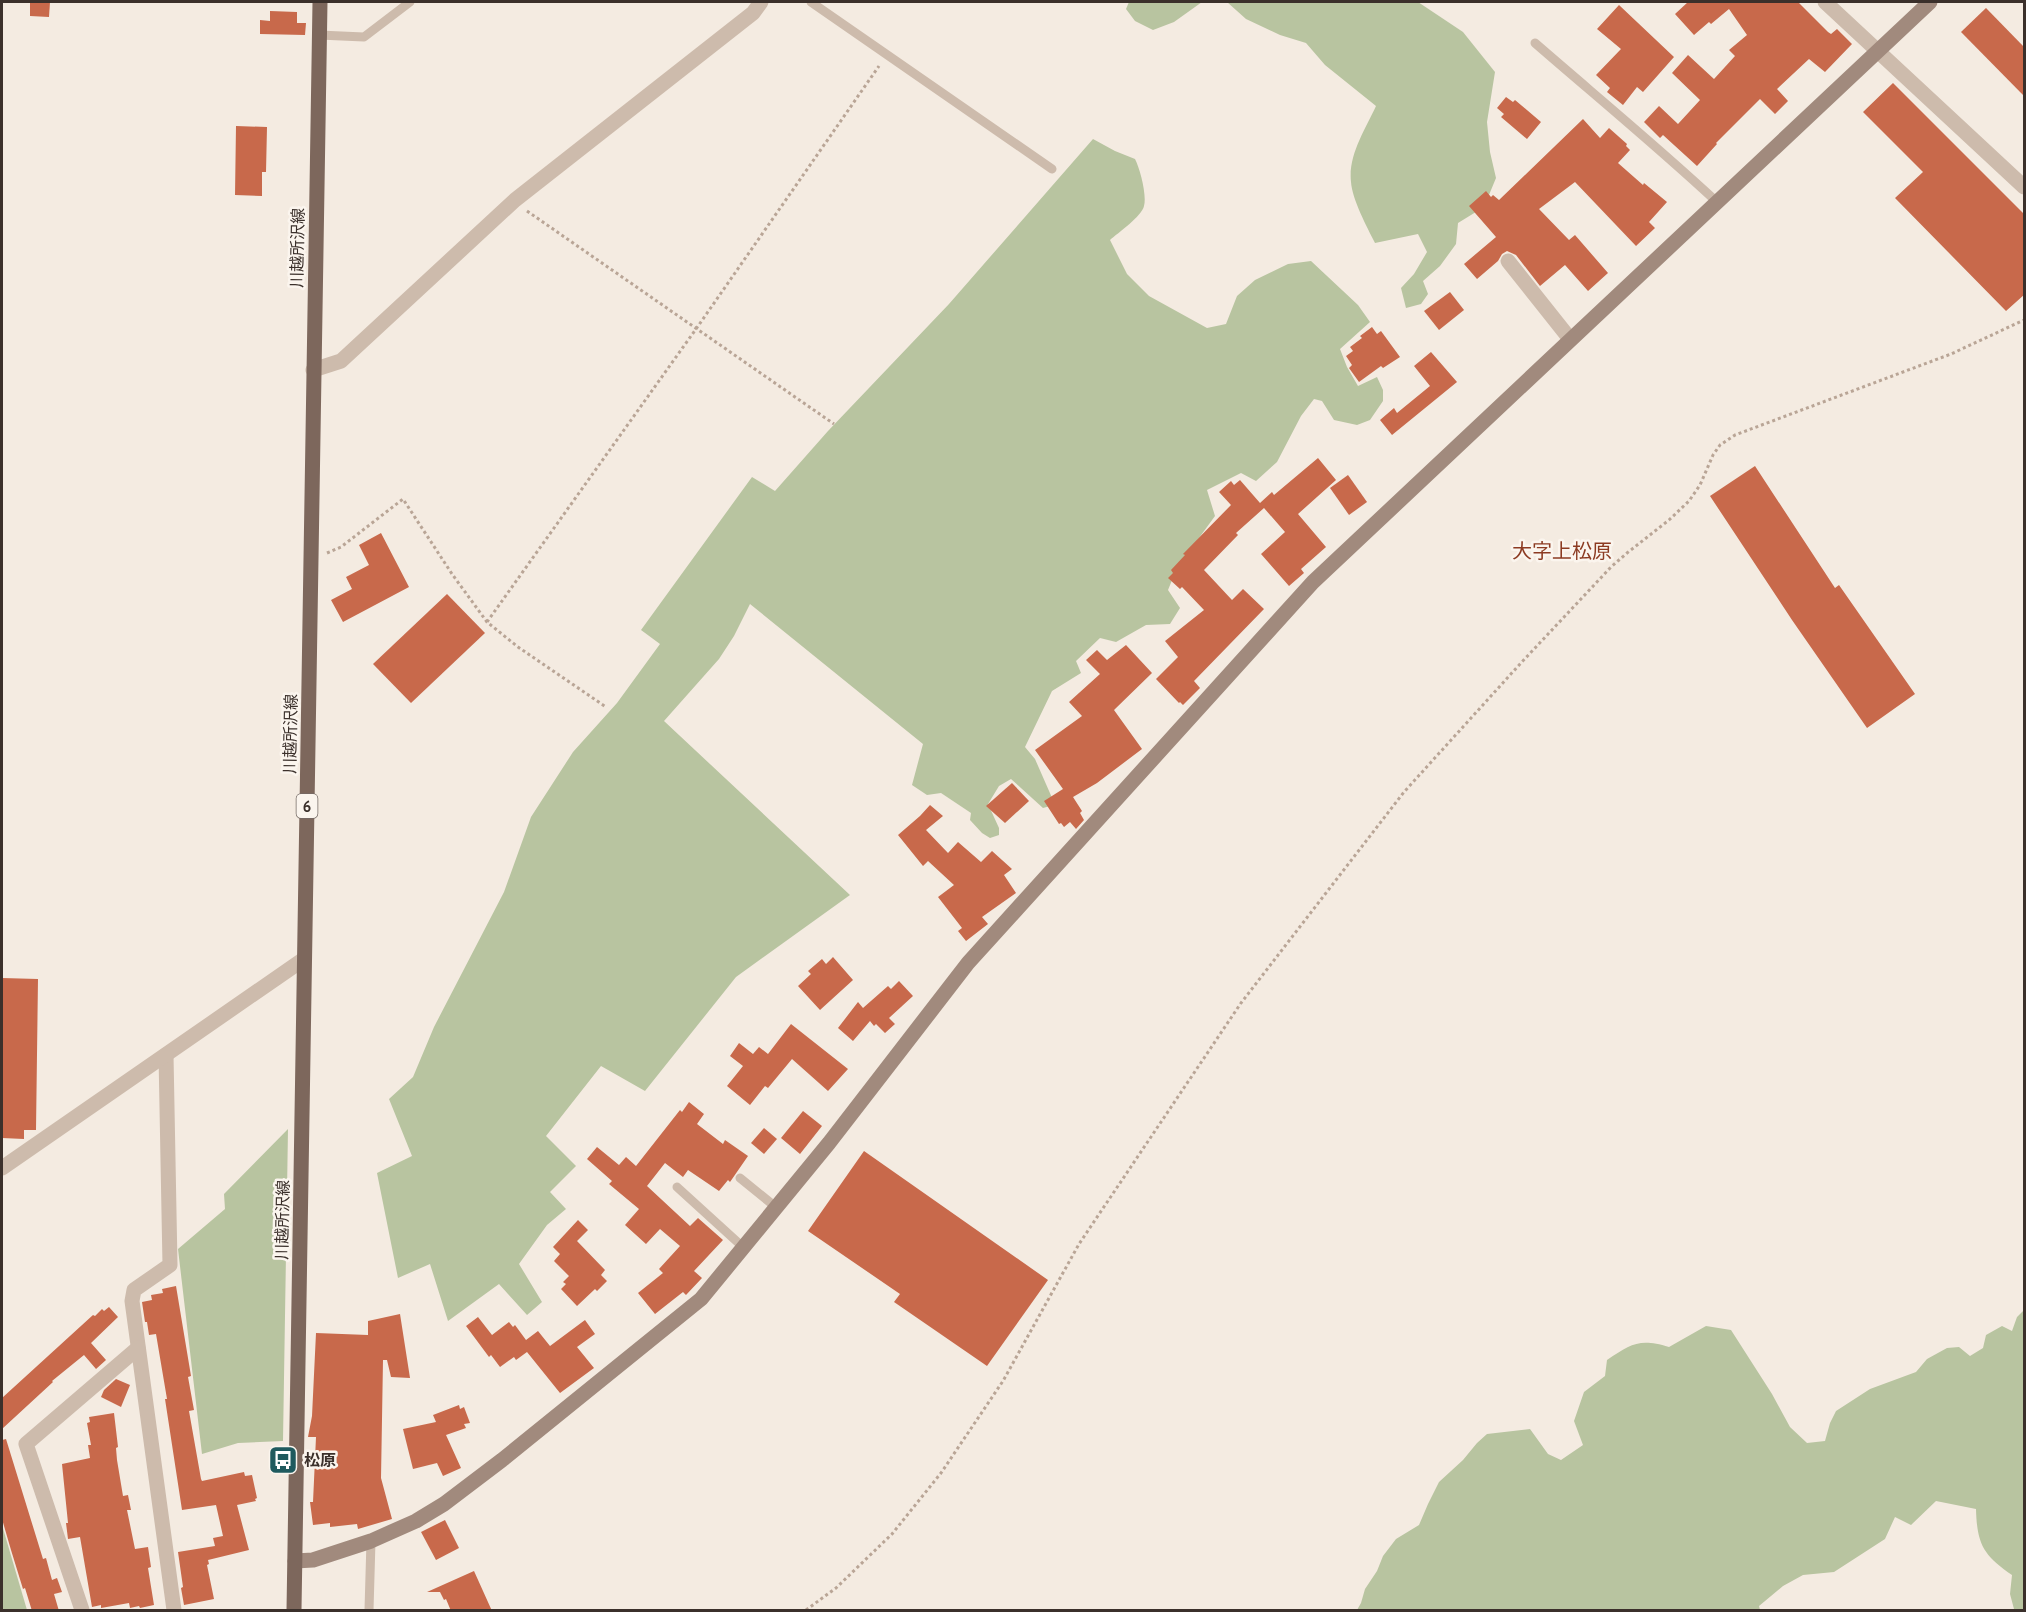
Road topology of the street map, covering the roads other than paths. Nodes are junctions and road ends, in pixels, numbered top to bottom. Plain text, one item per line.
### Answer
1 (320, 2) edge
2 (410, 2) edge
3 (761, 2) edge
4 (811, 2) edge
5 (1825, 2) edge
6 (1930, 2) edge
7 (319, 35) junction
8 (1535, 43) dead end
9 (1878, 51) junction
10 (1052, 169) dead end
11 (2025, 188) edge
12 (1717, 202) junction
13 (1508, 261) dead end
14 (1570, 339) junction
15 (313, 370) junction
16 (304, 959) junction
17 (166, 1055) junction
18 (2, 1168) edge
19 (740, 1178) dead end
20 (677, 1186) dead end
21 (777, 1208) junction
22 (744, 1248) junction
23 (138, 1348) junction
24 (370, 1541) junction
25 (295, 1561) junction
26 (82, 1611) edge
27 (174, 1611) edge
28 (294, 1611) edge
29 (369, 1611) edge

1 - 7 main road, 川越所沢線 / 6
2 - 7 lane
3 - 15 street
4 - 10 lane
5 - 9 street
6 - 9 street
7 - 15 main road, 川越所沢線 / 6
8 - 12 lane
9 - 11 street
9 - 12 street
12 - 14 street
13 - 14 street
14 - 21 street
15 - 16 main road, 川越所沢線 / 6
16 - 17 street
16 - 25 main road, 川越所沢線 / 6
17 - 18 street
17 - 23 street
19 - 21 lane
20 - 22 lane
21 - 22 street
22 - 24 street
23 - 26 street
23 - 27 street
24 - 25 street
24 - 29 lane
25 - 28 main road, 川越所沢線 / 6

